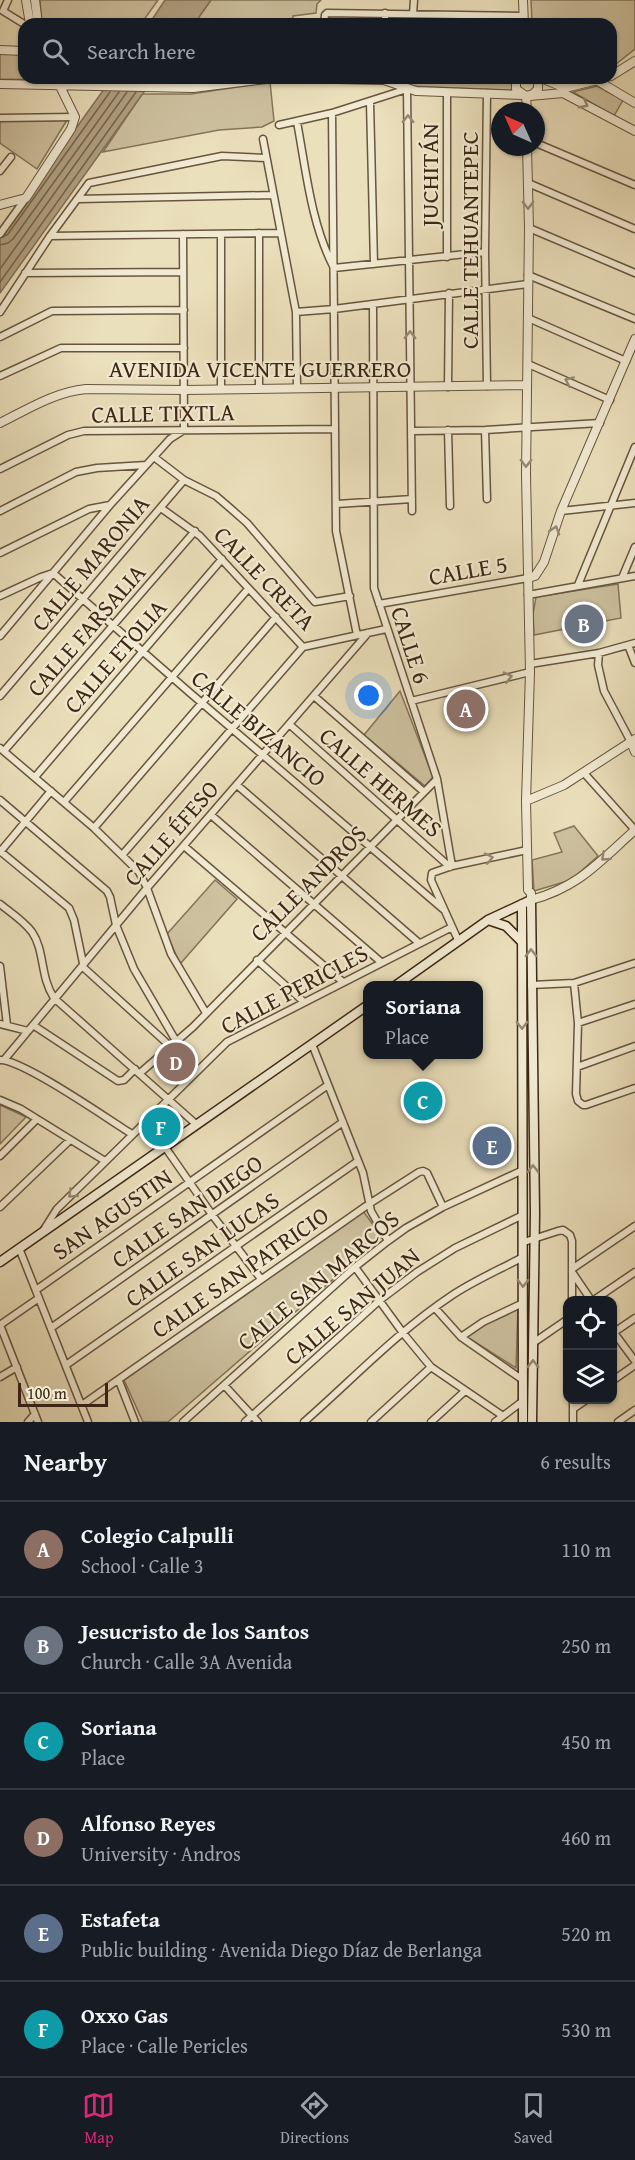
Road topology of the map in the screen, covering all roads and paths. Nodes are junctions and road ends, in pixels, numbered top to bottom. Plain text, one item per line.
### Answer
1 (8, 0) edge
2 (26, 0) edge
3 (35, 0) edge
4 (414, 0) edge
5 (523, 0) edge
6 (1, 11) edge
7 (385, 14) junction
8 (413, 14) junction
9 (29, 18) edge
10 (36, 18) edge
11 (325, 18) edge
12 (385, 18) edge
13 (486, 18) edge
14 (523, 18) edge
15 (18, 21) edge
16 (0, 50) edge
17 (18, 51) edge
18 (635, 61) edge
19 (617, 72) edge
20 (18, 83) edge
21 (0, 84) edge
22 (59, 84) edge
23 (75, 84) edge
24 (234, 84) edge
25 (394, 84) edge
26 (515, 84) edge
27 (539, 84) edge
28 (552, 84) edge
29 (587, 84) edge
30 (608, 84) edge
31 (407, 90) junction
32 (564, 90) junction
33 (447, 92) junction
34 (487, 93) junction
35 (526, 95) junction
36 (370, 102) junction
37 (526, 102) edge
38 (635, 103) edge
39 (332, 114) junction
40 (75, 117) junction
41 (0, 118) edge
42 (297, 122) junction
43 (279, 125) dead end
44 (635, 131) edge
45 (263, 139) dead end
46 (545, 147) edge
47 (527, 156) edge
48 (11, 157) dead end
49 (266, 158) junction
50 (0, 171) edge
51 (528, 183) junction
52 (635, 185) edge
53 (273, 195) junction
54 (26, 198) junction
55 (78, 199) junction
56 (0, 205) edge
57 (529, 228) junction
58 (635, 229) edge
59 (258, 233) junction
60 (281, 233) junction
61 (0, 234) edge
62 (183, 234) junction
63 (221, 234) junction
64 (50, 236) junction
65 (485, 252) junction
66 (447, 257) junction
67 (410, 261) junction
68 (374, 264) junction
69 (334, 268) junction
70 (183, 272) junction
71 (25, 273) junction
72 (635, 273) edge
73 (528, 275) junction
74 (528, 284) junction
75 (486, 289) junction
76 (449, 293) junction
77 (410, 299) junction
78 (373, 304) junction
79 (334, 309) junction
80 (184, 310) junction
81 (0, 312) edge
82 (296, 312) junction
83 (528, 318) junction
84 (635, 319) edge
85 (0, 337) edge
86 (635, 339) edge
87 (184, 348) junction
88 (630, 358) edge
89 (528, 364) junction
90 (0, 376) edge
91 (527, 385) junction
92 (336, 387) junction
93 (373, 387) junction
94 (411, 387) junction
95 (448, 387) junction
96 (487, 387) junction
97 (259, 388) junction
98 (297, 388) junction
99 (221, 389) junction
100 (185, 390) junction
101 (610, 400) junction
102 (0, 423) edge
103 (600, 423) junction
104 (526, 428) junction
105 (335, 429) junction
106 (448, 429) junction
107 (184, 430) junction
108 (412, 430) junction
109 (485, 430) junction
110 (635, 447) edge
111 (153, 457) junction
112 (146, 465) junction
113 (0, 469) edge
114 (184, 480) junction
115 (412, 499) junction
116 (487, 499) dead end
117 (375, 502) junction
118 (635, 503) edge
119 (337, 504) junction
120 (110, 506) junction
121 (450, 506) dead end
122 (611, 507) junction
123 (161, 508) junction
124 (0, 511) edge
125 (412, 511) dead end
126 (561, 512) junction
127 (195, 531) junction
128 (635, 547) edge
129 (0, 553) edge
130 (222, 559) junction
131 (53, 573) junction
132 (635, 576) edge
133 (528, 578) junction
134 (622, 578) junction
135 (578, 585) junction
136 (248, 589) junction
137 (528, 595) junction
138 (0, 596) edge
139 (350, 596) junction
140 (83, 600) junction
141 (379, 604) junction
142 (276, 617) junction
143 (113, 626) junction
144 (386, 629) junction
145 (368, 633) junction
146 (357, 635) junction
147 (0, 636) edge
148 (631, 644) edge
149 (303, 647) junction
150 (142, 652) junction
151 (599, 654) junction
152 (635, 663) edge
153 (530, 668) junction
154 (172, 678) junction
155 (0, 696) edge
156 (314, 696) junction
157 (411, 701) junction
158 (202, 704) junction
159 (289, 724) junction
160 (232, 729) junction
161 (633, 741) edge
162 (2, 750) edge
163 (635, 752) edge
164 (263, 755) junction
165 (584, 773) junction
166 (35, 777) junction
167 (437, 779) junction
168 (237, 785) junction
169 (51, 791) junction
170 (424, 792) junction
171 (0, 800) edge
172 (526, 801) junction
173 (64, 802) junction
174 (211, 815) junction
175 (396, 819) junction
176 (25, 821) junction
177 (94, 828) junction
178 (635, 830) edge
179 (184, 846) junction
180 (369, 847) junction
181 (526, 850) junction
182 (0, 851) edge
183 (123, 854) junction
184 (451, 866) junction
185 (341, 875) junction
186 (147, 888) junction
187 (526, 902) junction
188 (314, 903) junction
189 (0, 904) edge
190 (443, 909) junction
191 (488, 920) junction
192 (116, 924) junction
193 (452, 927) junction
194 (285, 932) junction
195 (458, 940) junction
196 (521, 941) junction
197 (419, 943) junction
198 (257, 960) junction
199 (381, 962) junction
200 (635, 963) edge
201 (0, 966) edge
202 (83, 966) junction
203 (402, 981) edge
204 (343, 982) junction
205 (574, 983) junction
206 (531, 985) junction
207 (54, 998) junction
208 (304, 1002) junction
209 (635, 1004) edge
210 (363, 1008) edge
211 (206, 1013) junction
212 (578, 1023) junction
213 (3, 1025) edge
214 (33, 1026) junction
215 (28, 1031) junction
216 (176, 1041) junction
217 (312, 1044) junction
218 (170, 1046) junction
219 (635, 1046) edge
220 (2, 1060) edge
221 (577, 1067) junction
222 (137, 1071) junction
223 (327, 1085) junction
224 (635, 1088) edge
225 (0, 1100) edge
226 (169, 1100) junction
227 (37, 1119) junction
228 (343, 1122) junction
229 (197, 1125) junction
230 (132, 1134) junction
231 (70, 1140) junction
232 (165, 1147) junction
233 (0, 1156) edge
234 (105, 1161) junction
235 (358, 1161) junction
236 (523, 1170) junction
237 (189, 1182) junction
238 (369, 1204) junction
239 (0, 1207) edge
240 (443, 1207) junction
241 (523, 1215) junction
242 (213, 1216) junction
243 (635, 1226) edge
244 (43, 1231) junction
245 (534, 1239) junction
246 (388, 1241) junction
247 (524, 1242) junction
248 (236, 1246) junction
249 (19, 1248) junction
250 (523, 1257) junction
251 (0, 1262) edge
252 (355, 1267) junction
253 (572, 1270) junction
254 (635, 1272) edge
255 (261, 1279) junction
256 (36, 1290) junction
257 (572, 1296) edge
258 (590, 1296) edge
259 (599, 1296) edge
260 (39, 1298) junction
261 (380, 1300) junction
262 (524, 1303) junction
263 (435, 1308) junction
264 (635, 1318) edge
265 (563, 1322) edge
266 (0, 1325) edge
267 (51, 1328) junction
268 (617, 1329) edge
269 (403, 1333) junction
270 (461, 1337) junction
271 (617, 1338) edge
272 (533, 1343) junction
273 (635, 1363) edge
274 (66, 1365) junction
275 (16, 1367) junction
276 (431, 1367) junction
277 (0, 1377) edge
278 (617, 1377) edge
279 (523, 1380) junction
280 (119, 1381) junction
281 (224, 1385) junction
282 (465, 1391) junction
283 (523, 1401) junction
284 (573, 1404) edge
285 (580, 1404) edge
286 (82, 1406) junction
287 (573, 1409) junction
288 (635, 1410) edge
289 (35, 1414) junction
290 (252, 1416) junction
291 (502, 1416) junction
292 (28, 1422) edge
293 (38, 1422) edge
294 (88, 1422) edge
295 (135, 1422) edge
296 (183, 1422) edge
297 (245, 1422) edge
298 (258, 1422) edge
299 (304, 1422) edge
300 (371, 1422) edge
301 (431, 1422) edge
302 (495, 1422) edge
303 (523, 1422) edge
304 (532, 1422) edge
305 (573, 1422) edge
306 (618, 1422) edge

1 - 6 street
2 - 9 street
3 - 10 street
4 - 8 street
5 - 14 street
6 - 15 street
7 - 8 street
7 - 11 street
7 - 12 street
8 - 13 street
16 - 17 street
18 - 19 street
20 - 21 street
22 - 40 street
23 - 24 street
25 - 31 street
26 - 35 street
27 - 35 street
28 - 32 street
29 - 32 street
30 - 38 street
31 - 33 street
31 - 36 street
67 -> 31 street
32 - 35 street
32 -> 44 street
33 - 34 street
33 - 66 street, JUCHITÁN
34 - 35 street
34 - 65 street, CALLE TEHUANTEPEC
35 - 37 street
36 - 39 street
36 - 68 street
39 - 42 street
39 - 69 street
40 - 41 street
40 - 54 street
42 - 43 street
42 - 69 street
45 - 49 street
46 - 52 street
47 - 51 street
48 - 50 street
49 - 53 street
49 - 55 street
51 -> 57 street
51 - 58 street
53 - 55 street
53 - 60 street
54 - 56 street
54 - 61 street
55 - 64 street
57 - 72 street
57 - 73 street
59 - 60 street
59 - 63 street
59 - 97 street
60 - 82 street
62 - 63 street
62 - 64 street
62 - 70 street
63 - 99 street
64 - 71 street
65 - 66 street
65 - 75 street, CALLE TEHUANTEPEC
66 - 67 street
67 - 68 street
67 - 77 street
68 - 69 street
69 - 79 street
70 - 71 street
70 - 80 street
71 - 81 street
73 - 74 street
73 - 84 street
74 - 75 street
74 - 83 street
75 - 76 street
75 - 96 street, CALLE TEHUANTEPEC
76 - 77 street
76 - 95 street
77 - 78 street
94 -> 77 street
78 - 79 street
78 - 93 street, CALLE 6
79 - 82 street
79 - 92 street
80 - 85 street
80 - 87 street
82 - 98 street
83 - 88 street
83 - 89 street
86 - 88 street
87 - 90 street
87 - 100 street
88 - 101 street
89 - 91 street
101 -> 89 street
91 - 96 street, AVENIDA VICENTE GUERRERO
91 - 104 street
92 - 93 street, AVENIDA VICENTE GUERRERO
92 - 98 street, AVENIDA VICENTE GUERRERO
92 - 105 street
93 - 94 street, AVENIDA VICENTE GUERRERO
93 - 117 street, CALLE 6
94 - 95 street, AVENIDA VICENTE GUERRERO
94 - 108 street
95 - 96 street, AVENIDA VICENTE GUERRERO
97 - 98 street, AVENIDA VICENTE GUERRERO
97 - 99 street, AVENIDA VICENTE GUERRERO
99 - 100 street, AVENIDA VICENTE GUERRERO
100 - 102 street, AVENIDA VICENTE GUERRERO
100 - 107 street
101 - 103 street
103 - 104 street
103 - 126 street
104 - 109 street
104 -> 133 street
105 - 107 street, CALLE TIXTLA
105 - 119 street
106 - 108 street
106 - 109 street
106 - 121 street
107 - 111 street
107 - 113 street, CALLE TIXTLA
108 - 115 street
109 - 116 street
110 - 122 street
111 - 112 street
111 - 114 street
112 - 120 street
112 - 124 street
114 - 123 street, CALLE MARONIA
114 - 139 street
115 - 117 street
115 - 125 street
117 - 119 street
117 - 141 street, CALLE 6
118 - 122 street
119 - 139 street
120 - 129 street
120 - 131 street
122 - 126 street
122 - 135 street
123 - 127 street, CALLE CRETA
123 - 140 street, CALLE MARONIA
133 -> 126 street
127 - 130 street, CALLE CRETA
127 - 143 street, CALLE FARSALIA
128 - 134 street
130 - 136 street, CALLE CRETA
130 - 150 street, CALLE ETOLIA
131 - 138 street
131 - 140 street, CALLE BIZANCIO
131 - 147 street
132 - 134 street
133 - 137 street
133 - 141 street, CALLE 5
134 - 135 street
135 - 137 street
136 - 142 street, CALLE CRETA
136 - 154 street
137 - 153 street
139 - 146 street
140 - 143 street, CALLE BIZANCIO
140 - 155 street, CALLE MARONIA
141 - 144 street, CALLE 6
142 - 149 street, CALLE CRETA
142 - 158 street
143 - 150 street, CALLE BIZANCIO
143 - 162 street, CALLE FARSALIA
144 - 145 street, CALLE CRETA
144 - 157 street, CALLE 6
145 - 146 street, CALLE CRETA
145 - 156 street, CALLE ÉFESO
146 - 149 street, CALLE CRETA
148 - 151 street
148 - 152 street
149 - 160 street
150 - 154 street, CALLE BIZANCIO
150 - 166 street, CALLE ETOLIA
151 - 153 street
151 - 161 street
157 -> 153 street
153 - 172 street
154 - 158 street, CALLE BIZANCIO
154 - 173 street
156 - 159 street, CALLE ÉFESO
156 - 170 street
157 - 167 street, CALLE 6
158 - 160 street, CALLE BIZANCIO
158 - 177 street
159 - 164 street, CALLE ÉFESO
159 - 175 street, CALLE HERMES
160 - 164 street, CALLE BIZANCIO
160 - 183 street
161 - 163 street
161 - 165 street
162 - 166 street
164 - 168 street, CALLE ÉFESO
164 - 180 street, CALLE BIZANCIO
165 - 172 street
165 - 178 street
166 - 169 street
167 - 170 street, CALLE ANDROS
167 - 184 street, CALLE 6
168 - 174 street, CALLE ÉFESO
168 - 185 street
169 - 173 street
169 - 176 street
170 - 175 street, CALLE ANDROS
171 - 176 street
172 - 181 street
173 - 177 street
174 - 179 street, CALLE ÉFESO
174 - 188 street
175 - 180 street, CALLE ANDROS
175 - 184 street, CALLE HERMES
176 - 182 street
176 - 192 street
177 - 183 street
178 -> 187 street
179 - 186 street, CALLE ÉFESO
179 - 194 street
180 - 185 street, CALLE ANDROS
180 - 190 street, CALLE BIZANCIO
184 -> 181 street
181 - 187 street
182 - 202 street
183 - 186 street
184 - 190 street
185 - 188 street, CALLE ANDROS
185 - 197 street
186 - 192 street, CALLE ÉFESO
186 - 211 street
187 - 191 main road
187 - 196 main road
206 -> 187 main road
188 - 194 street, CALLE ANDROS
188 - 199 street
189 - 207 street
190 - 193 street
191 - 195 main road
191 - 196 main road
192 - 202 street, CALLE ÉFESO
192 - 216 street
193 - 195 street
193 - 197 street, CALLE PERICLES
194 - 198 street, CALLE ANDROS
194 - 204 street
195 - 203 main road
196 -> 236 main road
197 - 199 street, CALLE PERICLES
198 - 208 street
198 - 211 street, CALLE ANDROS
199 - 204 street, CALLE PERICLES
200 - 205 street
201 - 213 street
202 - 207 street, CALLE ÉFESO
202 - 218 street
204 - 208 street, CALLE PERICLES
205 - 206 street
205 - 212 street
245 -> 206 main road
207 - 214 street, CALLE ÉFESO
207 - 222 street
208 - 226 street, CALLE PERICLES
209 - 212 street
210 - 217 main road
211 - 216 street, CALLE ANDROS
212 - 221 street
213 - 215 street
214 - 215 street, CALLE ÉFESO
214 - 222 street
215 - 220 street, CALLE ÉFESO
216 - 218 street, CALLE ANDROS
217 - 223 street
217 - 229 main road
218 - 222 street, CALLE ANDROS
219 - 221 street
220 - 230 street
221 - 224 street
222 - 226 street
223 - 228 street
223 - 237 street, SAN AGUSTIN
225 - 227 street
226 - 229 street
226 - 230 street, CALLE PERICLES
227 - 231 street
227 - 233 street
228 - 235 street
228 - 242 street, CALLE SAN DIEGO
229 - 232 main road
230 - 234 street, CALLE PERICLES
231 - 234 street
231 - 239 street
232 - 237 street
232 - 244 main road
234 -> 244 street, CALLE PERICLES
235 - 238 street
235 - 248 street, CALLE SAN LUCAS
236 - 240 street, CALLE SAN MARCOS
236 - 241 main road
237 - 242 street
237 - 256 street, SAN AGUSTIN
238 - 240 street, CALLE SAN PATRICIO
238 - 246 street
238 - 255 street, CALLE SAN PATRICIO
240 - 246 street, CALLE SAN MARCOS
241 - 247 main road
241 - 261 street, CALLE SAN JUAN
242 - 248 street
242 - 267 street, CALLE SAN DIEGO
243 - 253 street
244 - 249 main road
245 - 247 street
245 - 253 street
245 - 272 main road
246 - 252 street, CALLE SAN MARCOS
247 - 250 main road
248 - 255 street
248 - 274 street, CALLE SAN LUCAS
249 - 251 main road
249 - 256 street
250 -> 262 main road
250 - 263 street
252 - 261 street
252 - 281 street, CALLE SAN MARCOS
253 - 257 street
253 - 258 street
254 - 259 street
255 - 280 street, CALLE SAN PATRICIO
256 - 260 street
260 - 266 street
260 - 267 street
261 - 269 street
261 - 290 street, CALLE SAN JUAN
262 - 270 street
262 - 279 main road
263 - 269 street
263 - 270 street
264 - 268 street
265 - 272 street
266 - 275 street
267 - 274 street
269 - 276 street
269 - 299 street
270 - 279 street
271 - 273 street
304 -> 272 main road
273 - 278 street
274 - 286 street
275 - 277 street
275 - 289 street
276 - 282 street
276 - 300 street
279 - 283 main road
280 - 286 street, CALLE SAN PATRICIO
280 - 295 street
281 - 290 street
281 - 296 street, CALLE SAN MARCOS
282 - 291 street
282 - 301 street
283 - 291 street
283 - 303 main road
284 - 287 street
285 - 287 street
286 - 294 street
287 - 305 street
288 - 306 street
289 - 292 street
289 - 293 street
290 - 297 street, CALLE SAN JUAN
290 - 298 street
291 - 302 street

